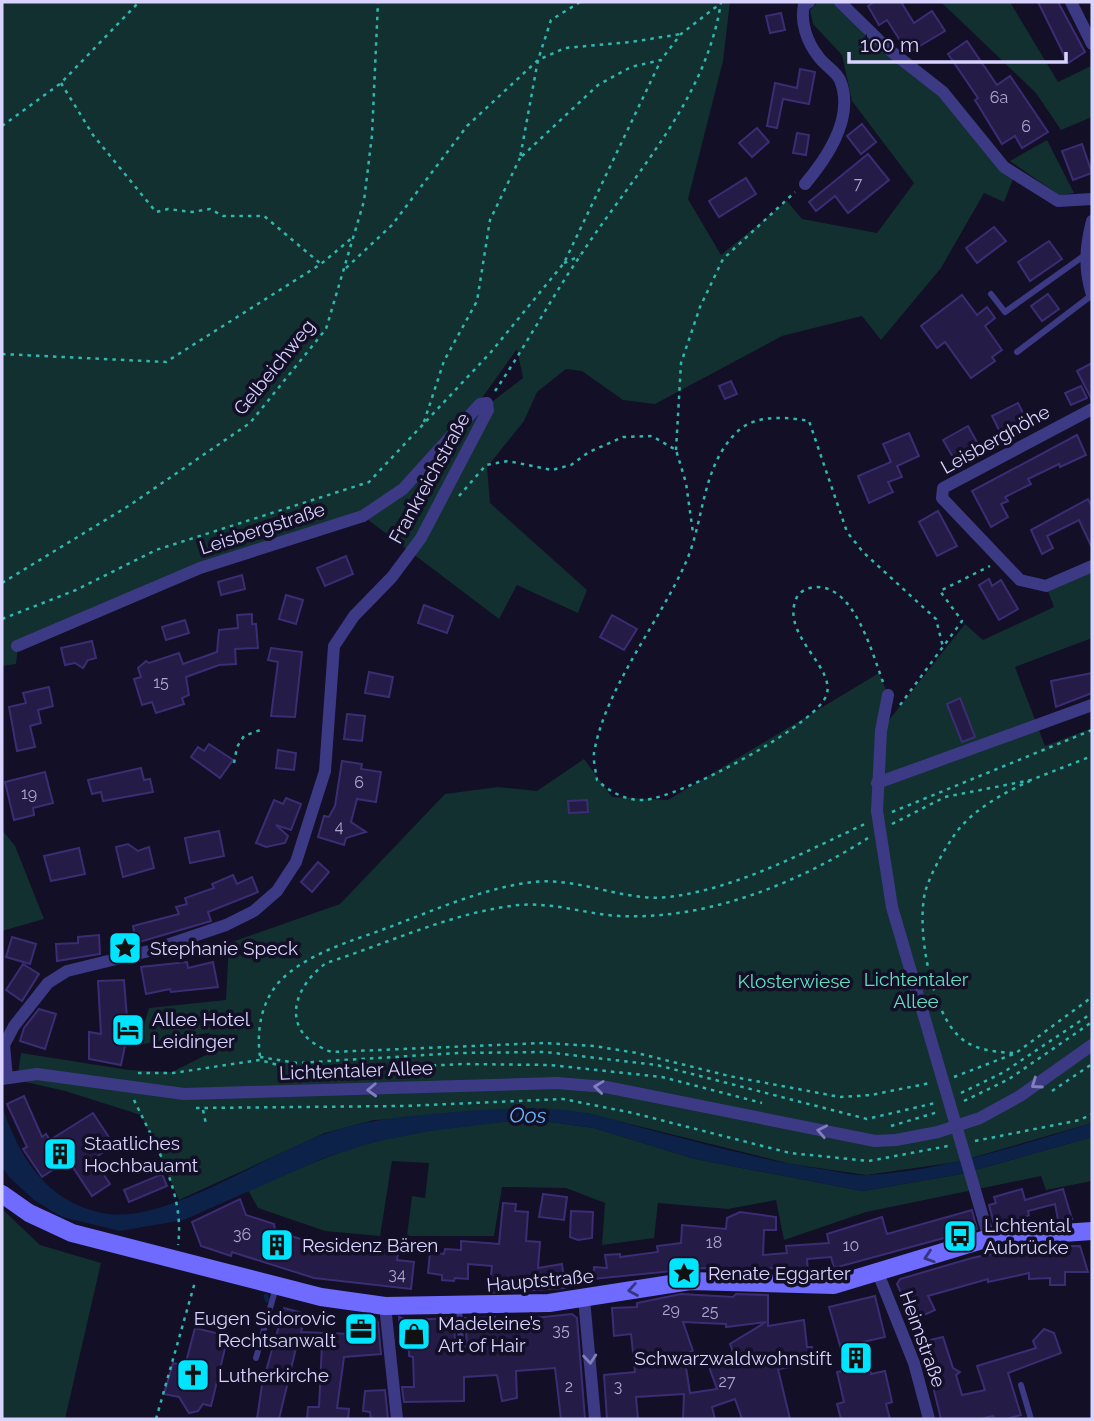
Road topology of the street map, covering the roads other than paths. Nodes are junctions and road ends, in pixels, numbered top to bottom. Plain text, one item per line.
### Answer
1 (809, 2) edge
2 (840, 2) edge
3 (1071, 2) edge
4 (1092, 44) edge
5 (805, 184) road end
6 (1092, 200) edge
7 (1092, 221) edge
8 (1086, 254) junction
9 (991, 294) dead end
10 (1092, 295) edge
11 (1017, 352) dead end
12 (487, 403) joint
13 (1092, 409) edge
14 (1092, 566) edge
15 (18, 646) dead end
16 (888, 695) road end
17 (1092, 705) edge
18 (877, 783) junction
19 (1092, 1045) edge
20 (4, 1078) edge
21 (958, 1126) junction
22 (2, 1194) edge
23 (1092, 1231) edge
24 (989, 1238) junction
25 (878, 1273) junction
26 (277, 1285) junction
27 (584, 1299) junction
28 (385, 1306) junction
29 (458, 1307) junction
30 (461, 1345) dead end
31 (256, 1358) dead end
32 (1021, 1385) dead end
33 (397, 1419) edge
34 (595, 1419) edge
35 (929, 1419) edge
36 (1031, 1419) edge

1 - 5 street
2 - 6 street
3 - 4 street
7 - 8 street
8 - 9 lane
8 - 10 street
10 - 11 lane
12 - 15 street, Leisbergstraße
12 - 20 street, Frankreichstraße
13 - 14 street, Leisberghöhe
16 - 18 street
17 - 18 street
18 - 21 street
19 -> 21 street, Lichtentaler Allee
21 -> 20 street, Lichtentaler Allee
21 - 24 street
22 - 26 main road, Hauptstraße
23 - 24 main road, Hauptstraße
24 -> 25 main road, Hauptstraße
25 -> 27 main road, Hauptstraße
25 - 35 street, Heimstraße
26 - 28 main road, Hauptstraße
26 - 31 lane
27 - 29 main road, Hauptstraße
27 -> 34 street
28 - 29 main road, Hauptstraße
28 - 33 street
29 - 30 lane
32 - 36 lane

